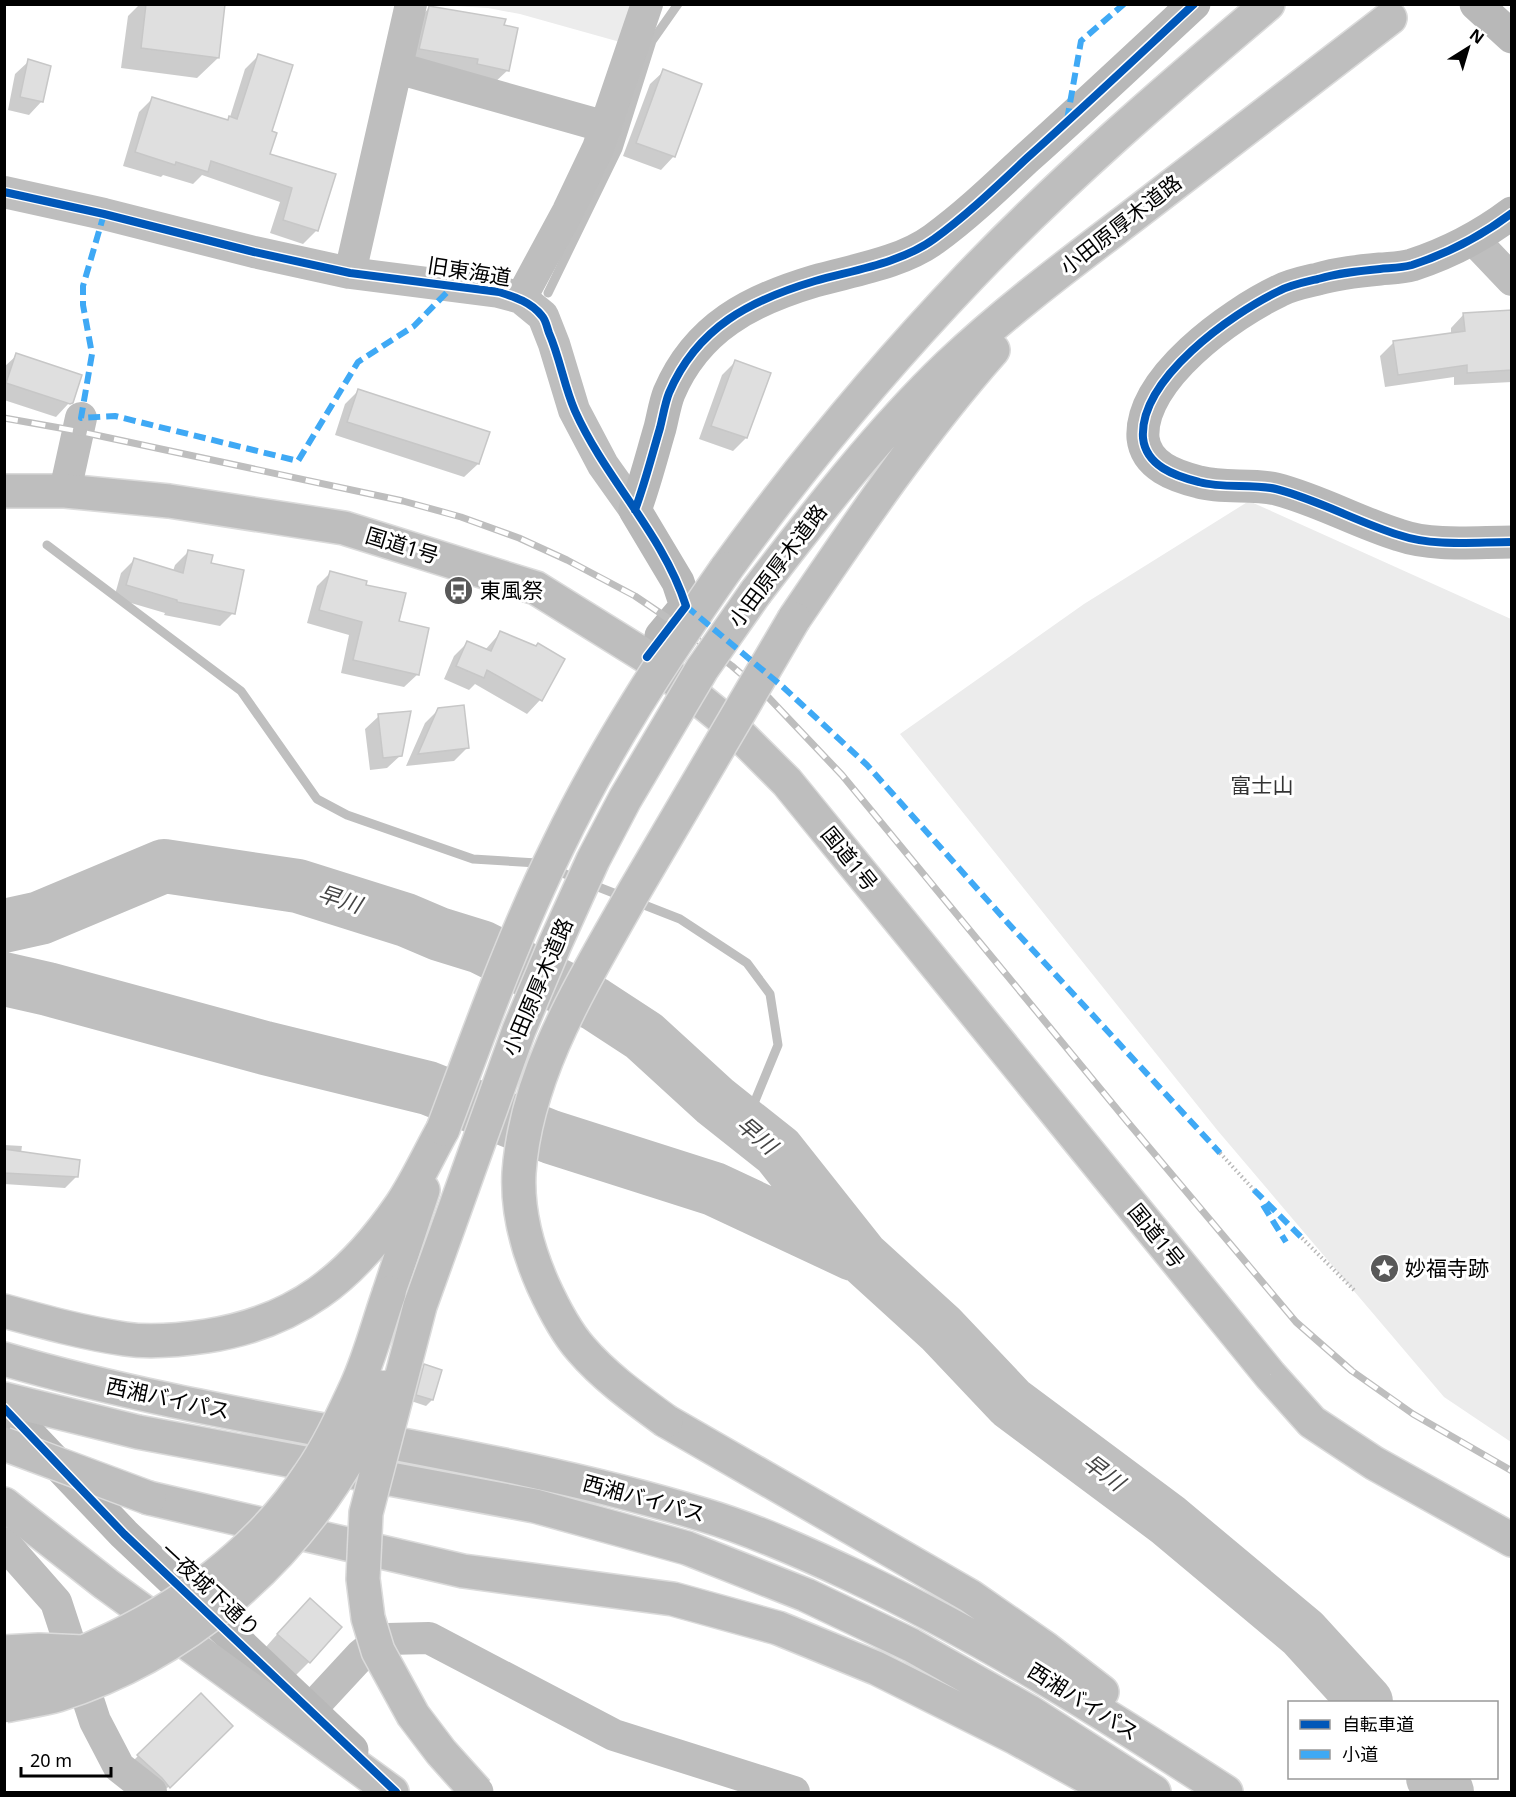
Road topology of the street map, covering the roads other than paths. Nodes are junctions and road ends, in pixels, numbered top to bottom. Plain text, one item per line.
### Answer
1 (411, 4) edge
2 (647, 4) edge
3 (1194, 4) edge
4 (1268, 4) edge
5 (1476, 4) edge
6 (1390, 18) dead end
7 (1512, 37) edge
8 (401, 69) dead end
9 (606, 127) junction
10 (4, 192) edge
11 (1512, 213) edge
12 (1474, 240) junction
13 (1066, 267) junction
14 (350, 273) junction
15 (1512, 280) edge
16 (521, 298) junction
17 (81, 418) dead end
18 (4, 491) edge
19 (65, 491) junction
20 (635, 510) junction
21 (1512, 542) edge
22 (647, 657) junction
23 (443, 1128) junction
24 (420, 1306) junction
25 (4, 1311) edge
26 (4, 1359) edge
27 (4, 1399) edge
28 (4, 1408) edge
29 (4, 1444) edge
30 (4, 1504) edge
31 (1512, 1540) edge
32 (4, 1543) edge
33 (4, 1652) edge
34 (85, 1652) junction
35 (4, 1683) edge
36 (4, 1706) edge
37 (310, 1710) junction
38 (151, 1792) edge
39 (394, 1792) edge
40 (477, 1792) edge
41 (794, 1792) edge
42 (1114, 1792) edge
43 (1154, 1792) edge
44 (1227, 1792) edge

1 - 14 street
2 - 9 street
3 - 20 street
4 - 23 highway, 小田原厚木道路, bridge
5 - 7 street
6 - 13 highway, 小田原厚木道路
8 - 9 street
9 - 16 street
10 - 14 street, 旧東海道
11 - 12 street
12 - 15 street
12 - 21 street
13 - 24 highway, 小田原厚木道路, bridge
13 - 44 highway, bridge
14 - 16 street, 旧東海道
16 - 20 street, 旧東海道
17 - 19 street
18 - 19 highway, 国道1号
19 - 22 highway, 国道1号
20 - 22 street, 旧東海道
22 - 31 highway, 国道1号
23 - 25 highway
23 - 34 highway, bridge
24 - 36 highway, bridge
24 - 40 highway, bridge
26 - 44 highway, 西湘バイパス, bridge
27 - 43 highway, 西湘バイパス, bridge
28 - 37 street, 一夜城下通り
29 - 42 highway, bridge
30 - 39 highway
32 - 38 street
33 - 34 highway, bridge
34 - 35 highway, bridge
37 - 39 street, 一夜城下通り
37 - 41 street

